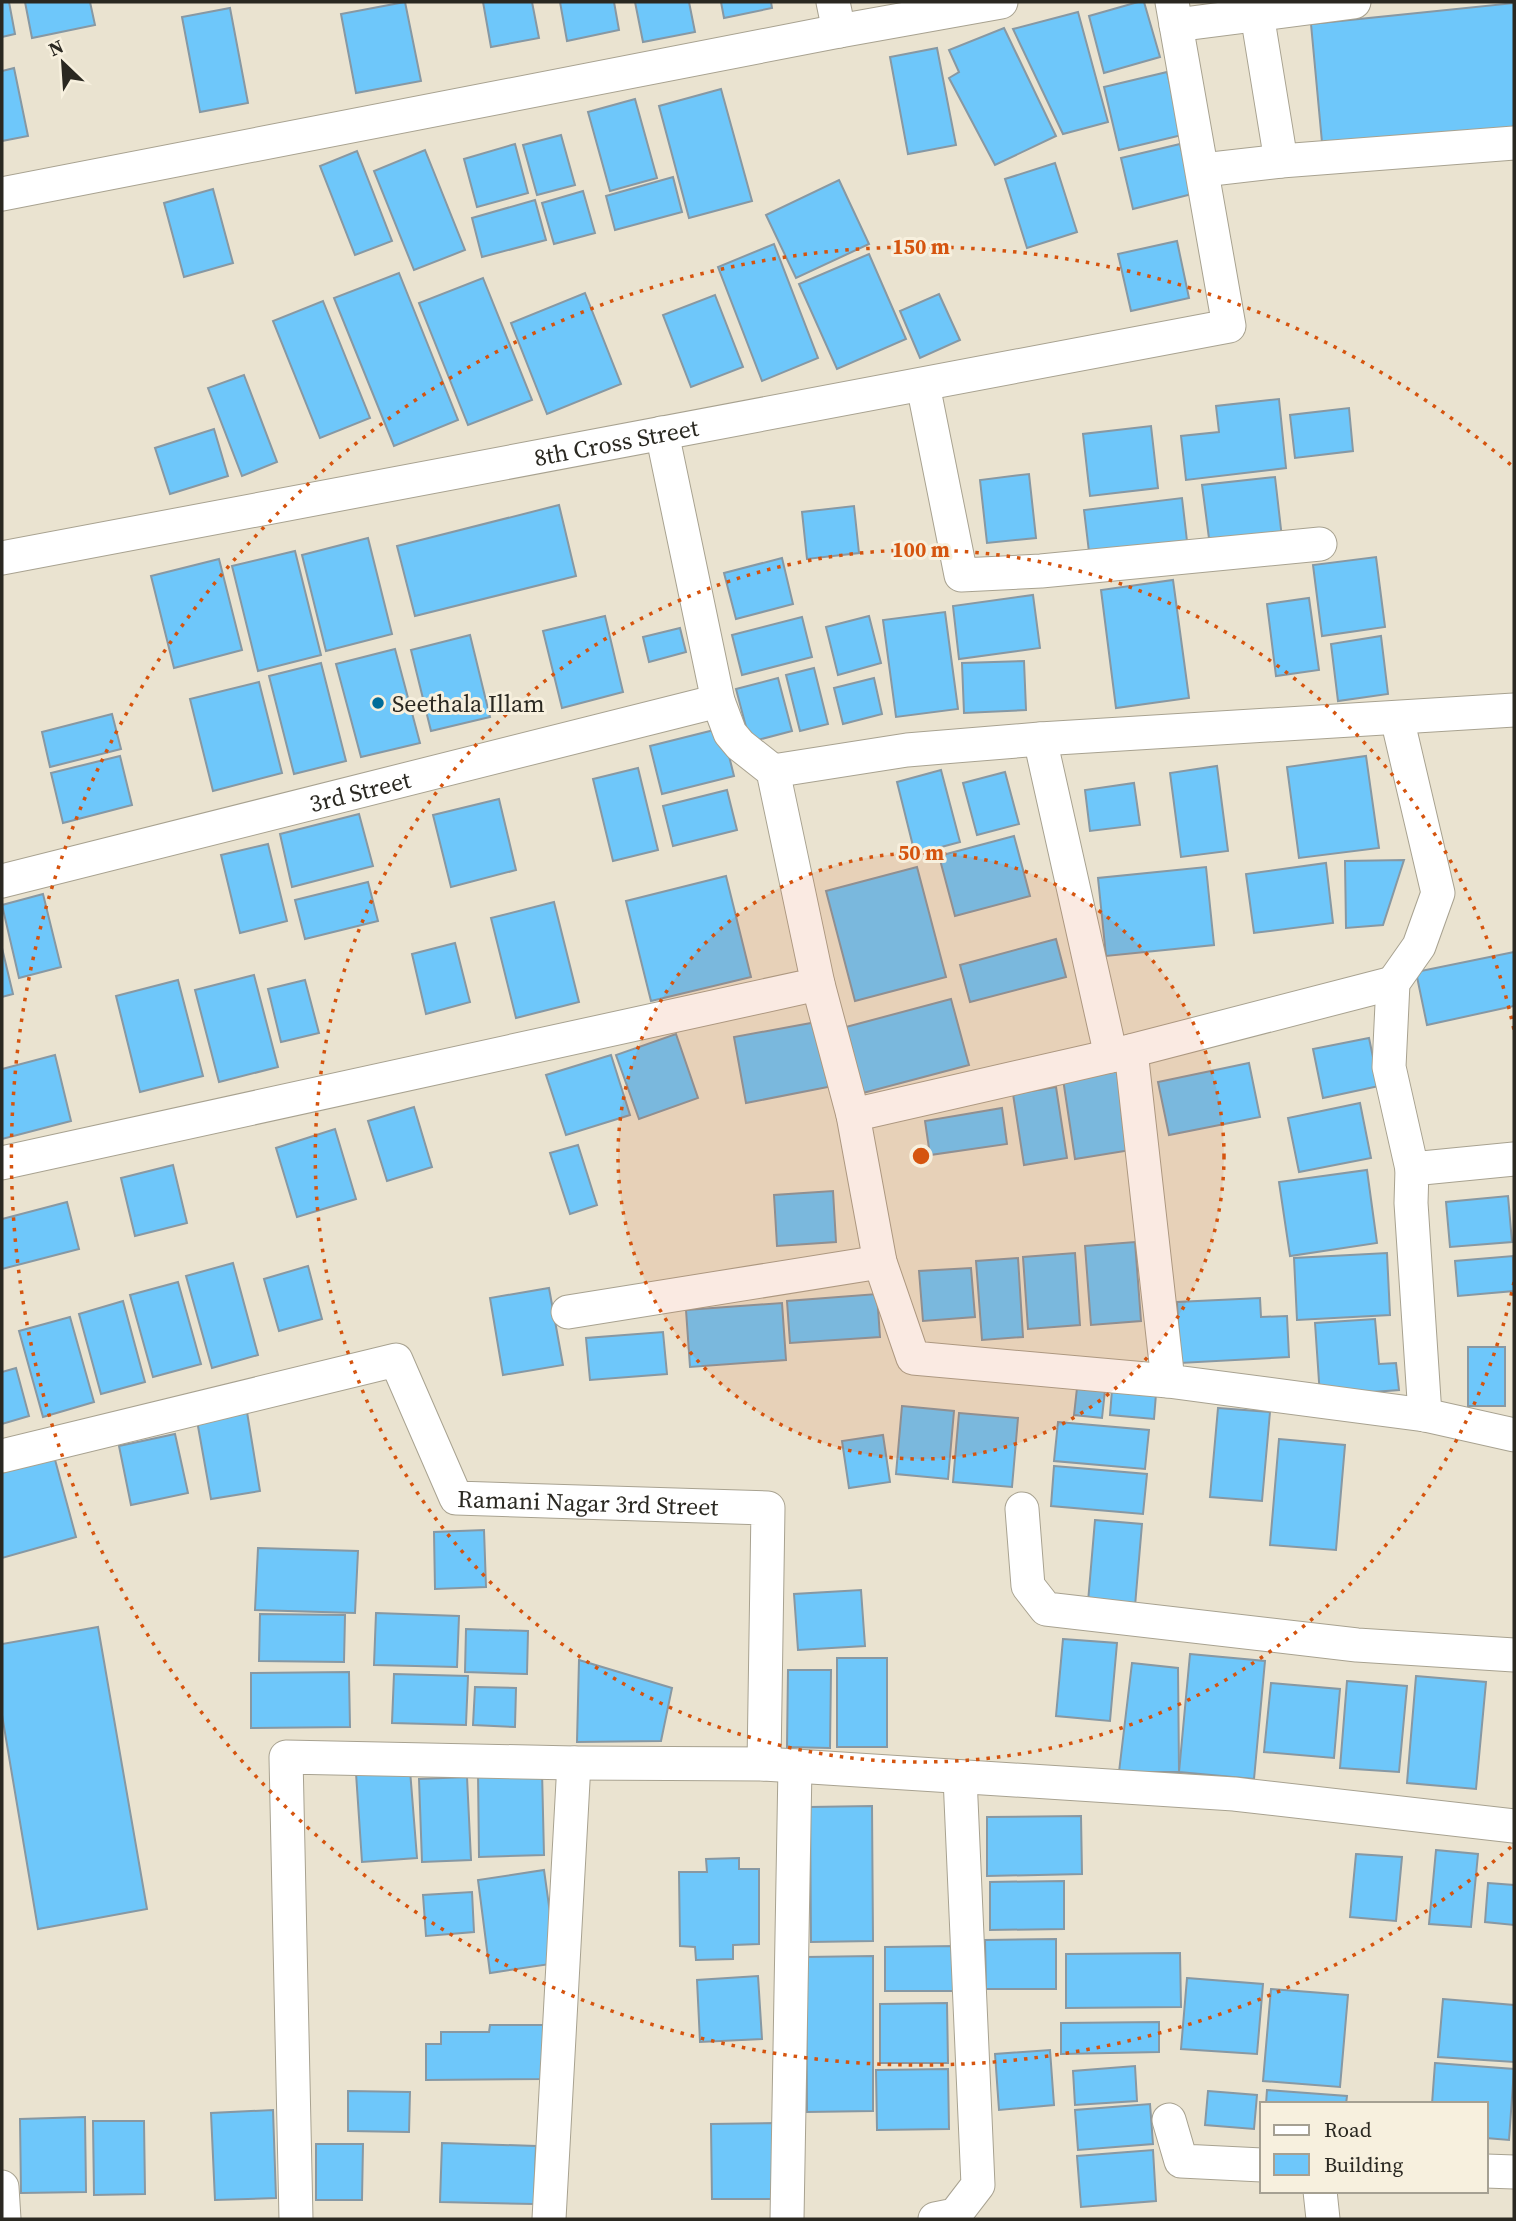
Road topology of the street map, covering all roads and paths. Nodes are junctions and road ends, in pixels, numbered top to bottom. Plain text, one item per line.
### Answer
1 (1001, 2) edge
2 (1354, 2) edge
3 (1174, 13) edge
4 (1257, 14) junction
5 (836, 16) edge
6 (1514, 143) edge
7 (1281, 161) junction
8 (1203, 170) junction
9 (2, 194) edge
10 (923, 385) junction
11 (662, 433) junction
12 (1320, 544) dead end
13 (2, 558) edge
14 (718, 701) junction
15 (1514, 710) edge
16 (1397, 718) junction
17 (1040, 739) junction
18 (773, 771) junction
19 (2, 881) edge
20 (1393, 983) junction
21 (818, 984) junction
22 (1121, 1053) junction
23 (853, 1115) junction
24 (1514, 1159) edge
25 (2, 1163) edge
26 (1412, 1169) junction
27 (880, 1262) junction
28 (568, 1312) dead end
29 (1168, 1381) junction
30 (1425, 1415) junction
31 (1514, 1435) edge
32 (2, 1456) edge
33 (1022, 1509) dead end
34 (1514, 1655) edge
35 (574, 1763) junction
36 (779, 1765) junction
37 (960, 1777) junction
38 (1514, 1826) edge
39 (1169, 2120) dead end
40 (1260, 2165) edge
41 (1488, 2171) edge
42 (1514, 2172) edge
43 (2, 2187) edge
44 (1321, 2193) edge
45 (4, 2219) edge
46 (296, 2219) edge
47 (549, 2219) edge
48 (787, 2219) edge
49 (935, 2219) edge
50 (1323, 2219) edge

1 - 5 street
2 - 4 street
3 - 4 street
3 - 8 street
4 - 7 street
5 - 9 street
6 - 7 street
7 - 8 street
8 - 10 street, 8th Cross Street
10 - 11 street, 8th Cross Street
10 - 12 street
11 - 13 street, 8th Cross Street
11 - 14 street
14 - 18 street
14 - 19 street, 3rd Street
15 - 16 street
16 - 17 street
16 - 20 street
17 - 18 street
17 - 22 street
18 - 21 street
20 - 22 street
20 - 26 street
21 - 23 street
21 - 25 street
22 - 23 street
22 - 29 street
23 - 27 street
24 - 26 street
26 - 30 street
27 - 28 street
27 - 29 street
29 - 30 street
30 - 31 street
32 - 36 street, Ramani Nagar 3rd Street
33 - 34 street
35 - 36 street
35 - 46 street
35 - 47 street
36 - 37 street
36 - 48 street
37 - 38 street
37 - 49 street
39 - 40 street
41 - 42 street
43 - 45 street
44 - 50 street

